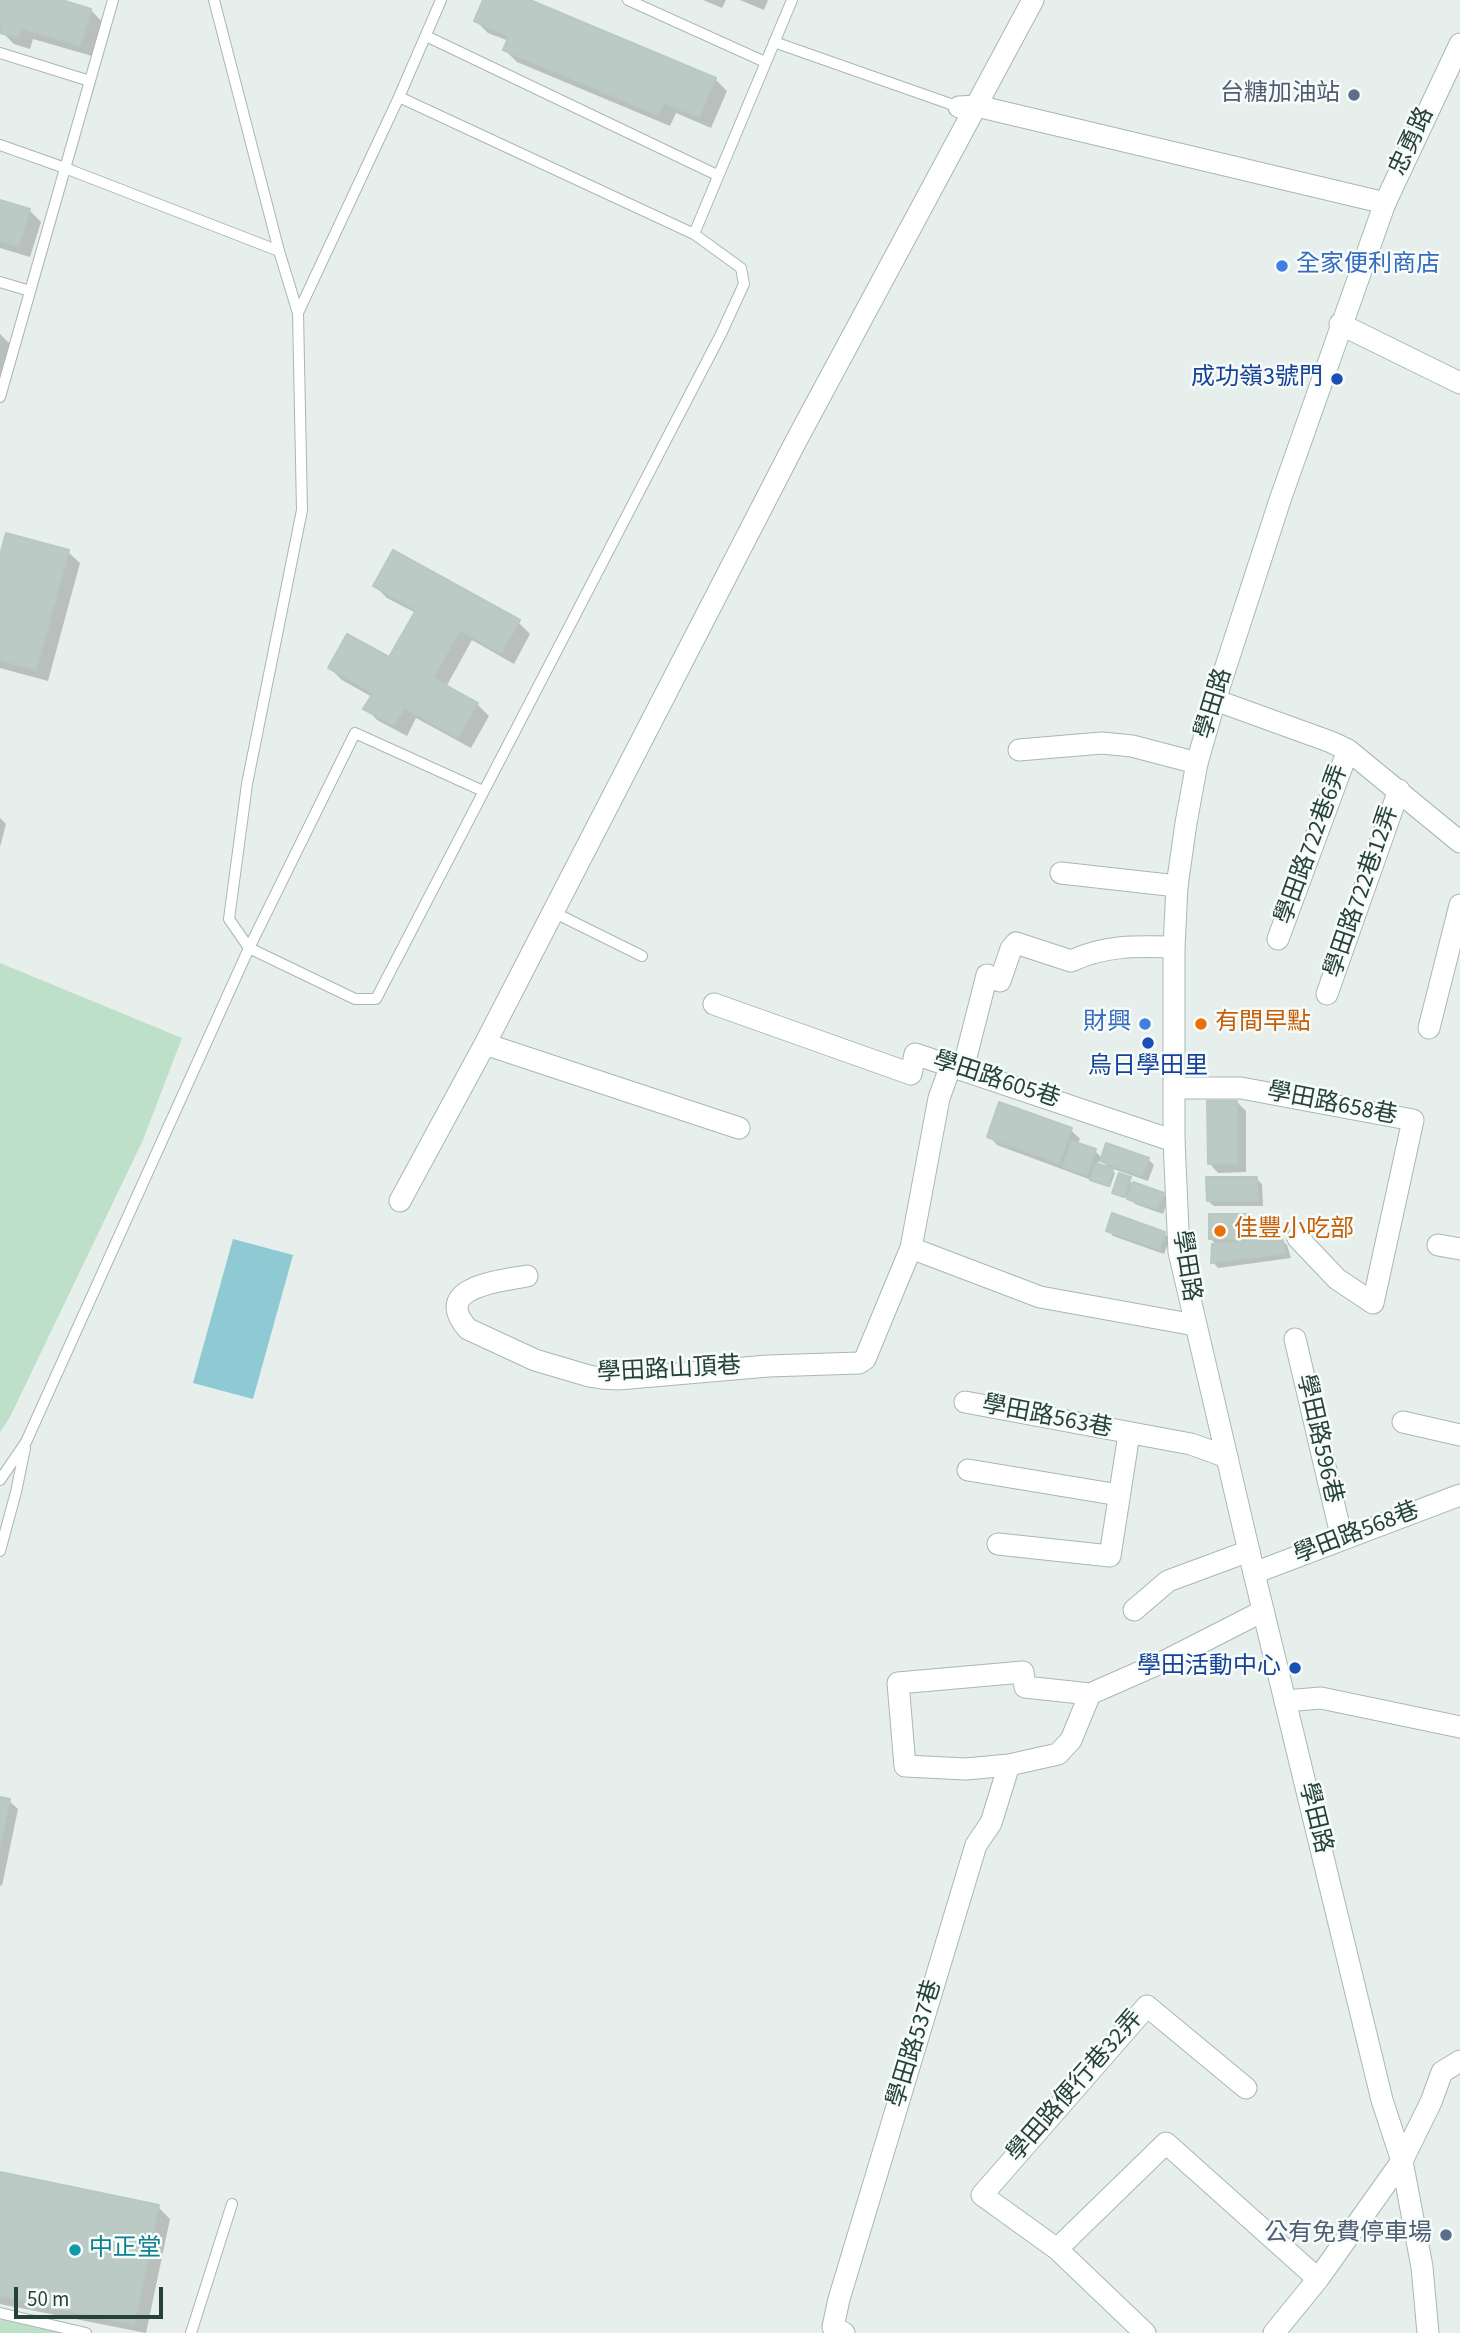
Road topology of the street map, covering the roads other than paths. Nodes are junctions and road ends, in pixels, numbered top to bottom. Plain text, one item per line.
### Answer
1 (113, 0) edge
2 (214, 0) edge
3 (442, 0) edge
4 (628, 0) edge
5 (792, 0) edge
6 (1033, 0) edge
7 (426, 36) junction
8 (774, 42) junction
9 (1460, 44) edge
10 (0, 53) edge
11 (765, 62) junction
12 (90, 81) junction
13 (399, 97) junction
14 (968, 107) junction
15 (0, 145) edge
16 (65, 168) junction
17 (717, 175) junction
18 (1385, 203) junction
19 (694, 234) junction
20 (279, 251) junction
21 (0, 282) edge
22 (30, 291) junction
23 (298, 313) junction
24 (1340, 324) junction
25 (1460, 383) edge
26 (0, 397) edge
27 (1215, 700) junction
28 (1019, 750) dead end
29 (1348, 750) junction
30 (1197, 763) junction
31 (1399, 790) junction
32 (483, 791) junction
33 (1460, 842) edge
34 (1060, 873) dead end
35 (1177, 886) junction
36 (1460, 905) edge
37 (553, 912) junction
38 (1278, 939) dead end
39 (1174, 947) junction
40 (249, 948) junction
41 (642, 956) dead end
42 (1327, 994) dead end
43 (714, 1004) dead end
44 (1429, 1028) dead end
45 (485, 1044) junction
46 (957, 1067) junction
47 (1175, 1088) junction
48 (739, 1128) dead end
49 (1174, 1141) junction
50 (400, 1201) dead end
51 (1298, 1238) dead end
52 (1438, 1245) dead end
53 (911, 1248) junction
54 (1460, 1249) edge
55 (527, 1276) dead end
56 (1195, 1325) junction
57 (1294, 1339) dead end
58 (965, 1402) dead end
59 (1403, 1422) dead end
60 (1129, 1434) junction
61 (1460, 1435) edge
62 (26, 1442) junction
63 (1227, 1457) junction
64 (968, 1470) dead end
65 (0, 1480) edge
66 (1119, 1495) junction
67 (1460, 1495) edge
68 (1342, 1538) junction
69 (998, 1544) dead end
70 (0, 1551) edge
71 (1249, 1551) junction
72 (1254, 1573) junction
73 (1134, 1609) dead end
74 (1263, 1611) junction
75 (1090, 1694) junction
76 (1285, 1701) junction
77 (1460, 1727) edge
78 (1009, 1765) junction
79 (1460, 2061) edge
80 (1246, 2088) dead end
81 (1402, 2161) junction
82 (232, 2204) dead end
83 (1057, 2249) junction
84 (1318, 2279) junction
85 (0, 2313) edge
86 (838, 2330) edge
87 (86, 2333) edge
88 (191, 2333) edge
89 (1145, 2333) edge
90 (1274, 2333) edge
91 (1428, 2333) edge

1 - 12 lane
2 - 20 lane
3 - 7 lane
4 - 11 lane
5 - 8 lane
6 - 14 street
7 - 13 lane
7 - 17 lane
8 - 11 lane
8 - 14 lane
9 - 18 street, 忠勇路
10 - 12 lane
11 - 17 lane
12 - 16 lane
13 - 19 lane
13 - 23 lane
14 - 18 street
14 - 37 street
15 - 16 lane
16 - 20 lane
16 - 22 lane
17 - 19 lane
18 - 24 street, 學田路
19 - 32 lane
20 - 23 lane
21 - 22 lane
22 - 26 lane
23 - 40 lane
24 - 25 street
24 - 27 street, 學田路
27 - 29 street
27 - 30 street, 學田路
28 - 30 street
29 - 31 street
29 - 38 street, 學田路722巷6弄
30 - 35 street, 學田路
31 - 33 street
31 - 42 street, 學田路722巷12弄
32 - 40 lane
32 - 40 lane
34 - 35 street
35 - 39 street, 學田路
36 - 44 street
37 - 41 lane
37 - 45 street
39 - 46 street, 學田路山頂巷
39 - 47 street, 學田路
40 - 62 lane
43 - 46 street, 學田路605巷
45 - 48 street
45 - 50 street
46 - 49 street, 學田路605巷
46 - 53 street, 學田路山頂巷
47 - 49 street, 學田路
47 - 51 street, 學田路658巷
49 - 56 street, 學田路
52 - 54 street
53 - 55 street, 學田路山頂巷
53 - 56 street
56 - 63 street, 學田路
57 - 68 street, 學田路596巷
58 - 60 street, 學田路563巷
59 - 61 street
60 - 63 street, 學田路563巷
60 - 66 street, 學田路563巷
62 - 65 lane
62 - 70 lane
63 - 71 street, 學田路
64 - 66 street
66 - 69 street, 學田路563巷
67 - 68 street, 學田路568巷
68 - 72 street, 學田路568巷
71 - 72 street, 學田路
71 - 73 street
72 - 74 street, 學田路
74 - 75 street
74 - 76 street, 學田路
75 - 78 street
75 - 78 street
76 - 77 street
76 - 81 street, 學田路
78 - 86 street, 學田路537巷
79 - 81 street
80 - 83 street, 學田路便行巷32弄
81 - 84 street
81 - 91 street, 學田路
82 - 88 lane
83 - 84 street
83 - 89 street, 學田路便行巷32弄
84 - 90 street
85 - 87 lane

